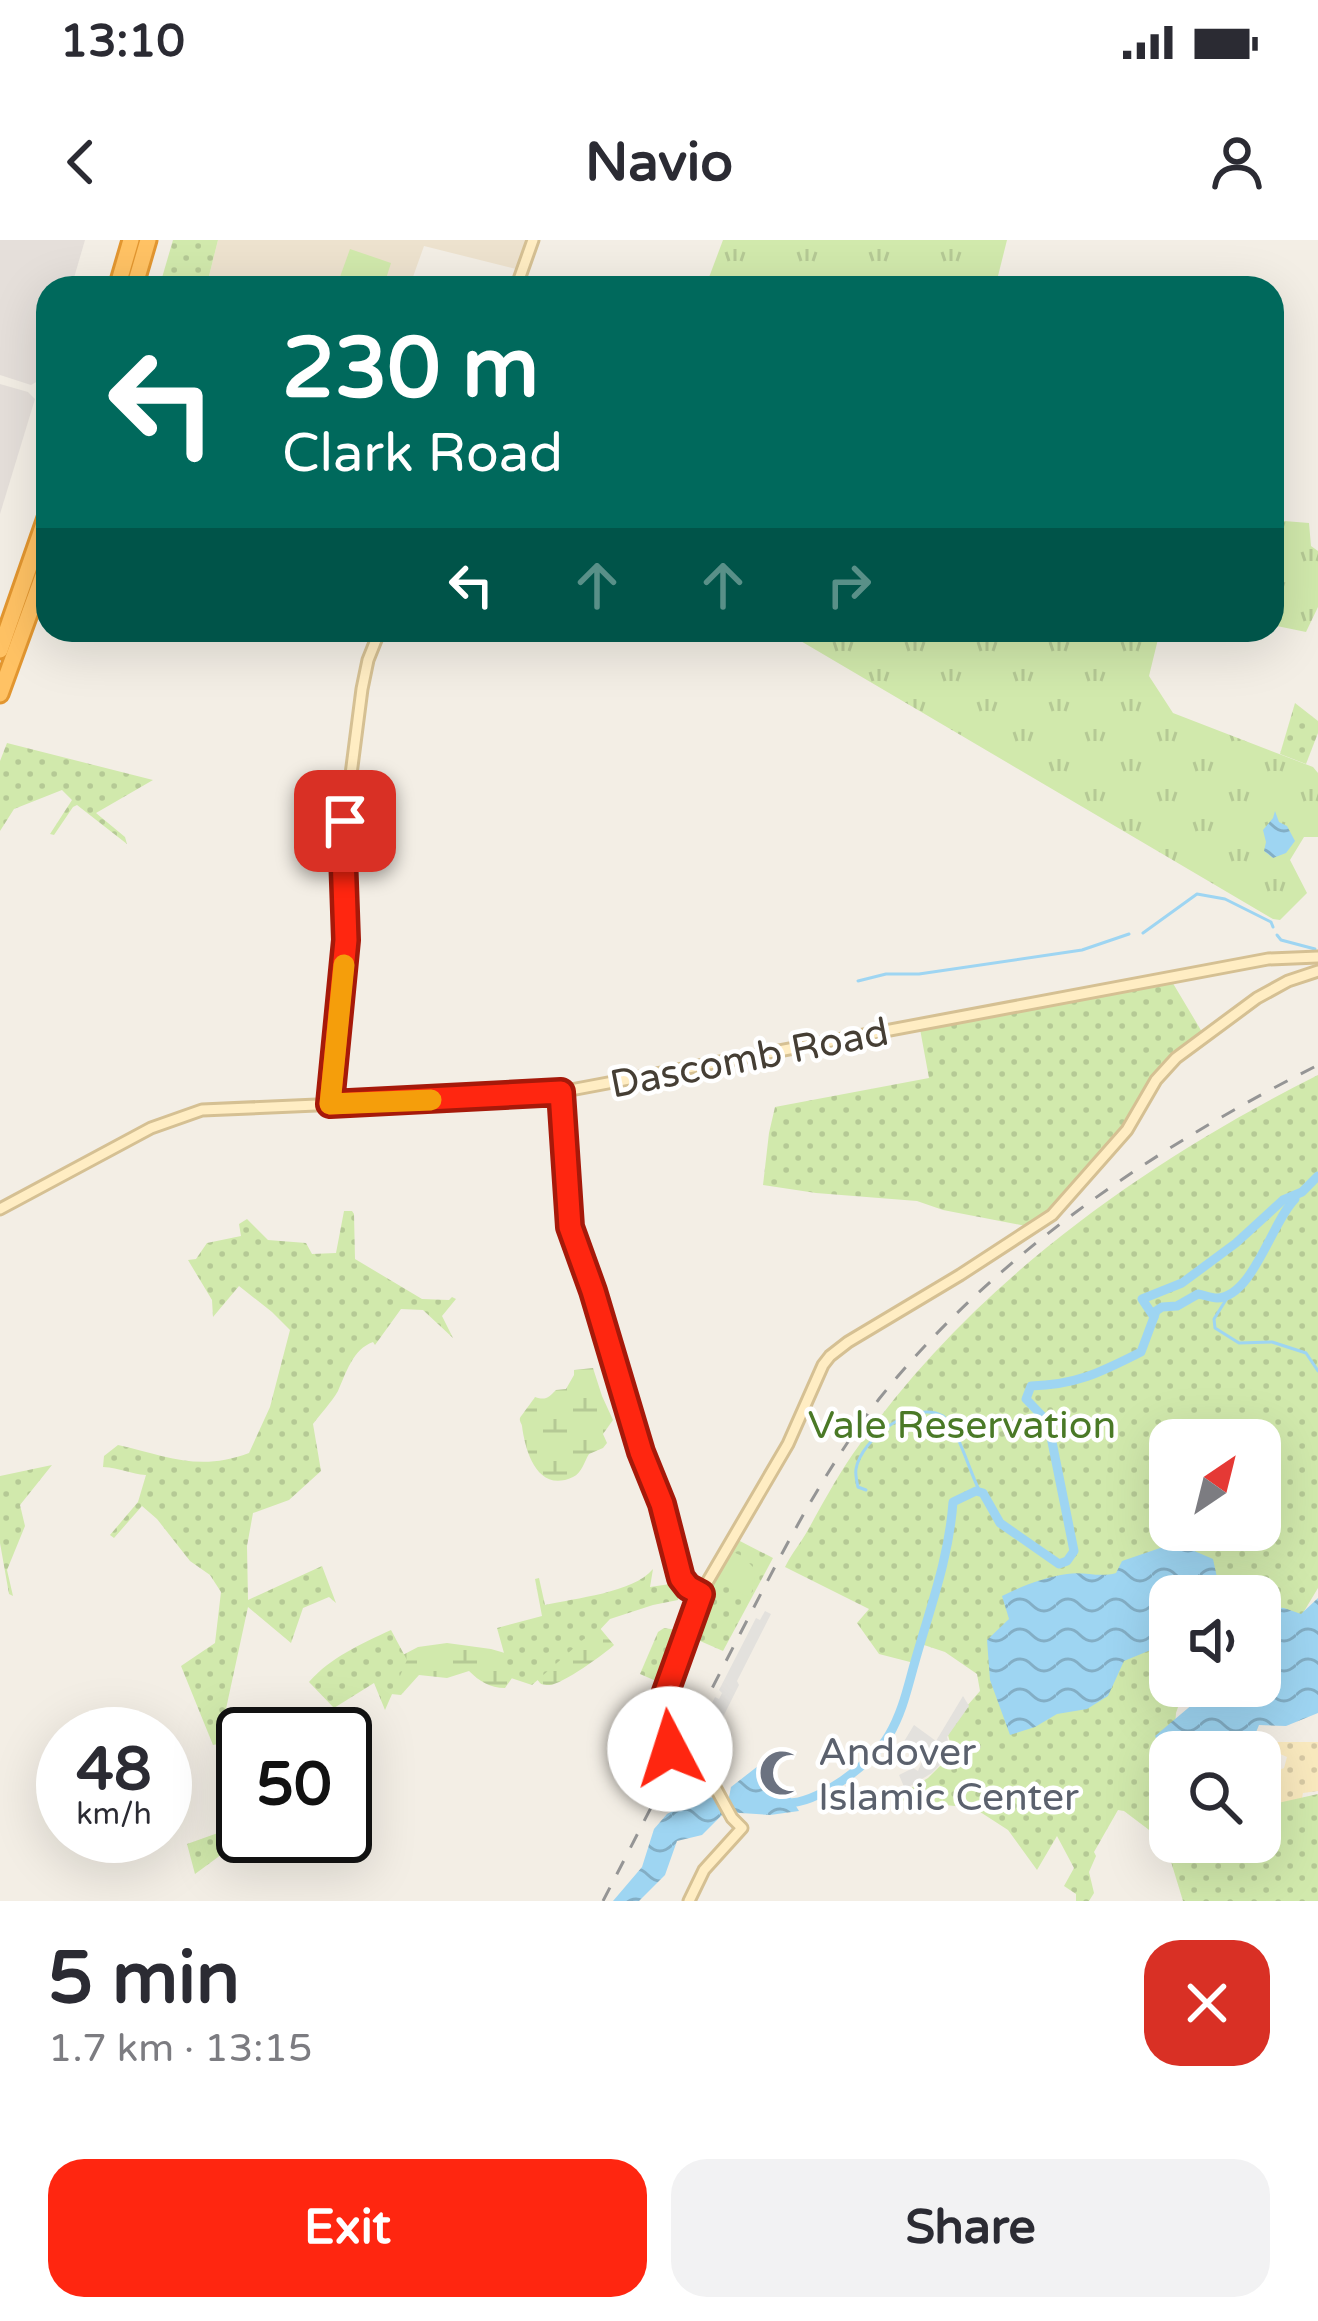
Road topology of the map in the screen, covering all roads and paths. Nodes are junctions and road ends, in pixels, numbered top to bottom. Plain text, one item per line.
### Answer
1 (131, 240) edge
2 (148, 240) edge
3 (533, 240) edge
4 (120, 276) edge
5 (138, 276) edge
6 (520, 276) edge
7 (36, 546) edge
8 (36, 595) edge
9 (375, 642) edge
10 (0, 650) edge
11 (0, 694) edge
12 (1310, 964) edge
13 (561, 1092) junction
14 (330, 1104) junction
15 (0, 1208) edge
16 (701, 1594) junction
17 (689, 1901) edge

1 - 4 highway
2 - 5 highway
3 - 6 main road
7 - 10 highway
8 - 11 highway
9 - 14 main road
12 - 13 main road, Dascomb Road
12 - 16 main road
13 - 14 main road, Dascomb Road
13 - 16 main road
14 - 15 main road, Dascomb Road
16 - 17 main road

